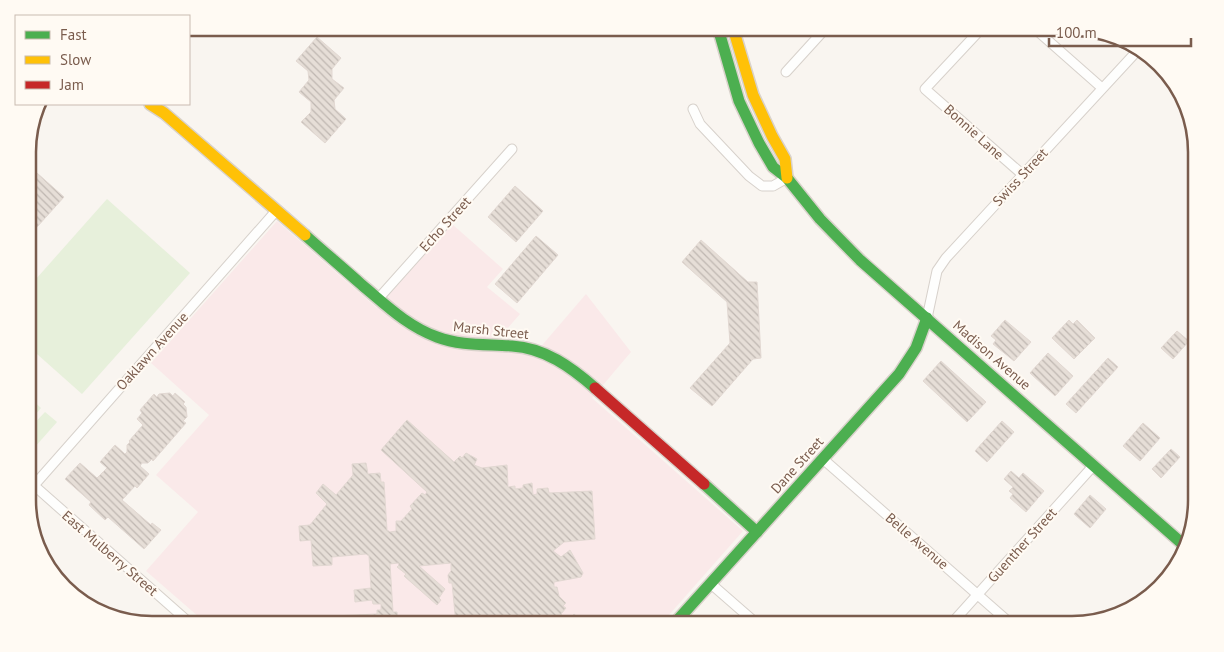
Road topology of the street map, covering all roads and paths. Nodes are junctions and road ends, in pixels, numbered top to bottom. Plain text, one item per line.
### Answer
1 (720, 36) edge
2 (735, 36) edge
3 (819, 36) edge
4 (975, 36) edge
5 (1043, 36) edge
6 (1134, 55) edge
7 (786, 72) dead end
8 (1102, 88) junction
9 (152, 105) edge
10 (693, 109) dead end
11 (512, 149) dead end
12 (1023, 176) junction
13 (787, 178) junction
14 (276, 211) junction
15 (378, 299) junction
16 (927, 318) junction
17 (823, 459) junction
18 (1094, 465) junction
19 (36, 479) edge
20 (36, 491) edge
21 (757, 532) junction
22 (1180, 541) edge
23 (710, 583) junction
24 (978, 594) junction
25 (182, 616) edge
26 (681, 616) edge
27 (748, 616) edge
28 (958, 616) edge
29 (1002, 616) edge

1 - 13 street, Madison Avenue
2 - 13 street, Madison Avenue
3 - 7 street
4 - 12 street, Bonnie Lane
5 - 8 street
6 - 8 street, Swiss Street
8 - 12 street, Swiss Street
9 - 14 street, Marsh Street
10 - 13 street
11 - 15 street, Echo Street
12 - 16 street, Swiss Street
13 - 16 street, Madison Avenue
14 - 15 street, Marsh Street
14 - 19 street, Oaklawn Avenue
15 - 21 street, Marsh Street
16 - 17 street, Dane Street
16 - 18 street, Madison Avenue
17 - 21 street, Dane Street
17 - 24 street, Belle Avenue
18 - 22 street, Madison Avenue
18 - 24 street, Guenther Street
20 - 25 street, East Mulberry Street
21 - 23 street, Dane Street
23 - 26 street, Dane Street
23 - 27 street
24 - 28 street, Guenther Street
24 - 29 street, Belle Avenue

